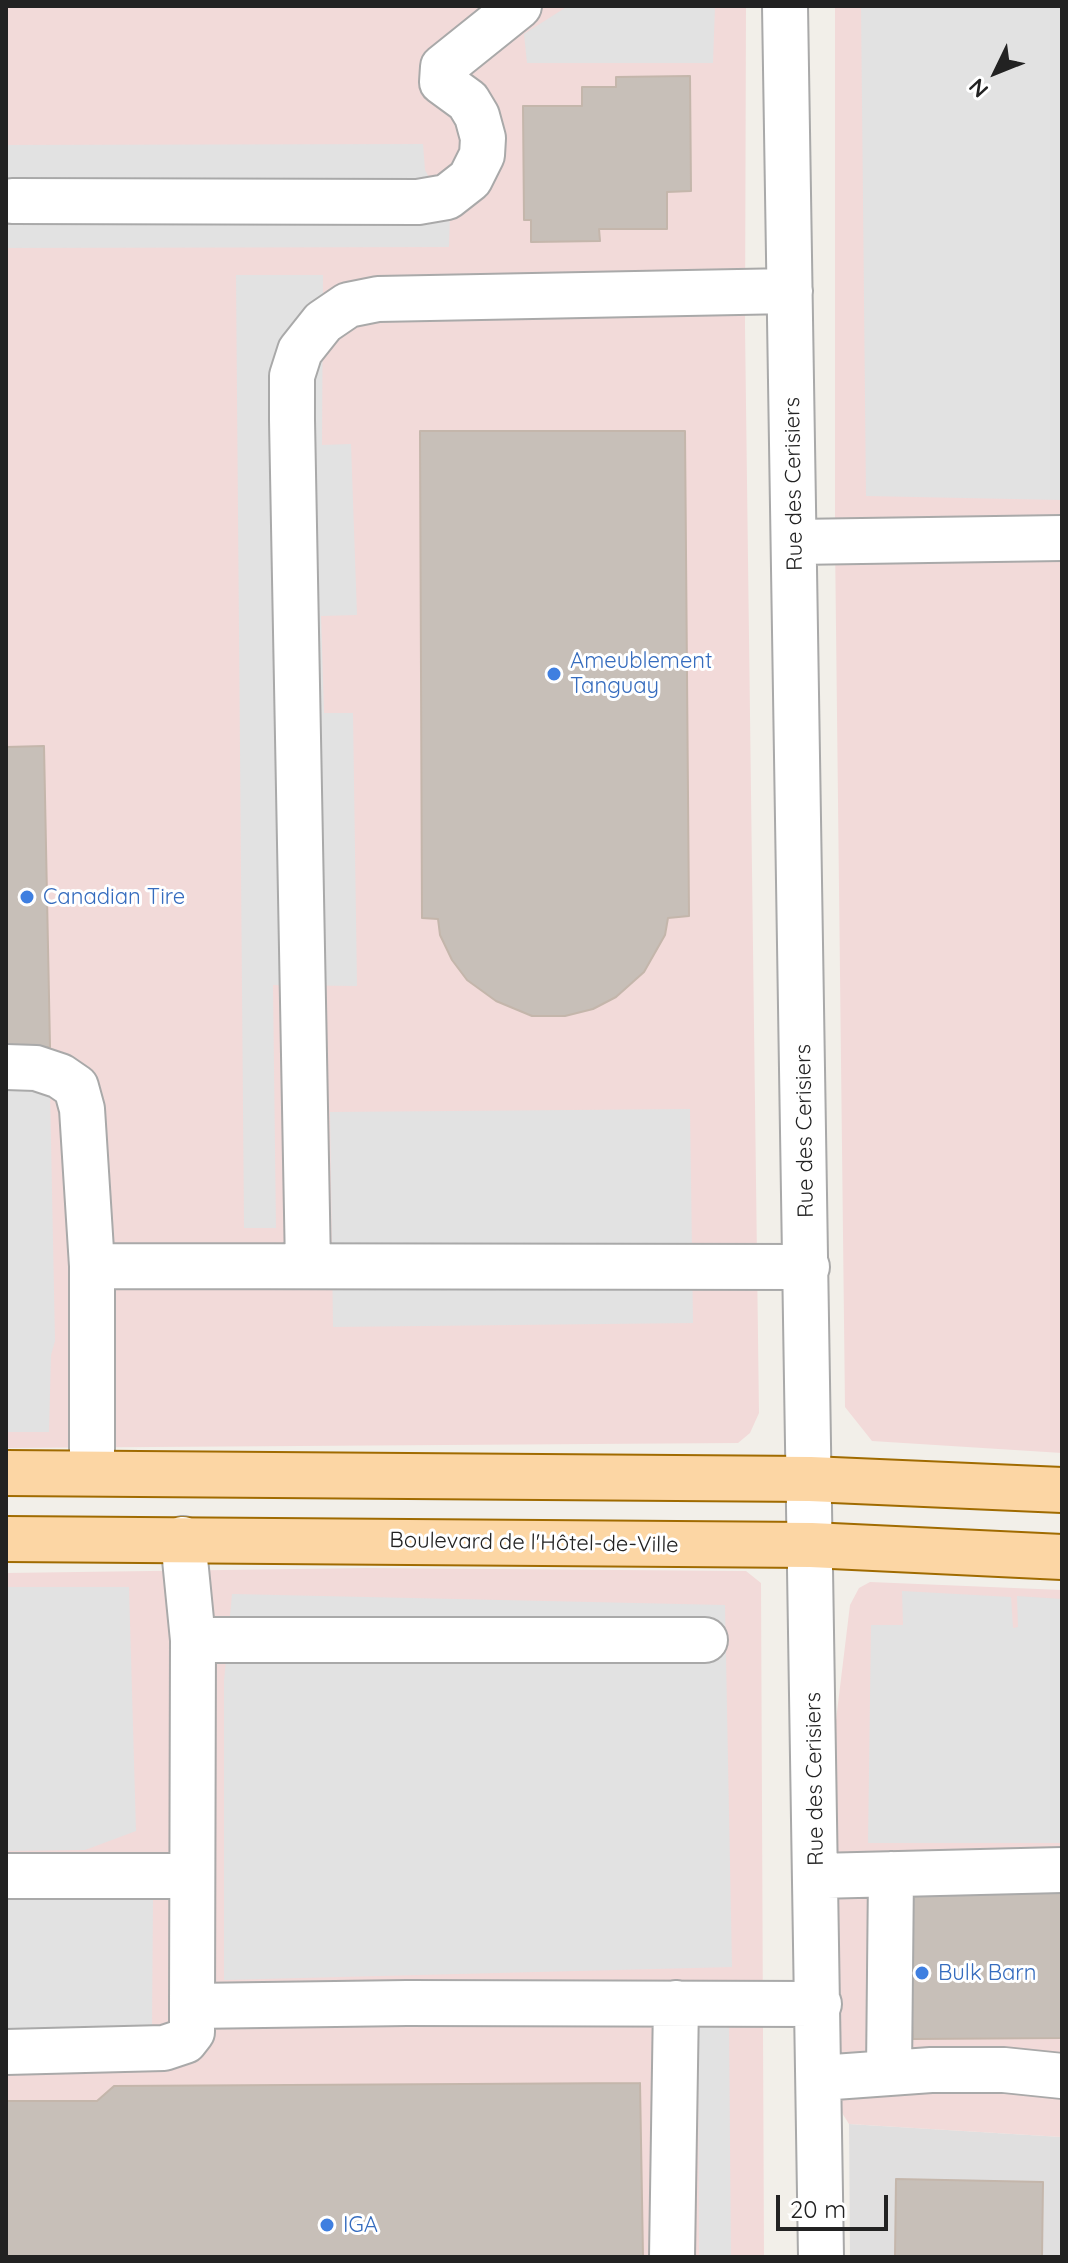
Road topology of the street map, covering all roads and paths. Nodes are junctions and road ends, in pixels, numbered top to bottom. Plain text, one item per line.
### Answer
1 (519, 6) edge
2 (785, 6) edge
3 (12, 201) dead end
4 (790, 291) junction
5 (1062, 538) edge
6 (795, 542) junction
7 (6, 1067) edge
8 (92, 1266) junction
9 (308, 1266) junction
10 (807, 1267) junction
11 (92, 1472) junction
12 (6, 1473) edge
13 (810, 1479) junction
14 (1062, 1490) edge
15 (6, 1539) edge
16 (183, 1539) junction
17 (811, 1545) junction
18 (1062, 1557) edge
19 (193, 1640) junction
20 (705, 1640) dead end
21 (1062, 1870) edge
22 (891, 1874) junction
23 (6, 1876) edge
24 (192, 1876) junction
25 (817, 1876) junction
26 (676, 2003) junction
27 (819, 2004) junction
28 (192, 2006) junction
29 (6, 2052) edge
30 (889, 2071) junction
31 (1062, 2076) edge
32 (820, 2078) junction
33 (672, 2257) edge
34 (821, 2257) edge

1 - 3 street
2 - 4 street, Rue des Cerisiers
4 - 6 street, Rue des Cerisiers
4 - 9 street
5 - 6 street
6 - 10 street, Rue des Cerisiers
7 - 8 street
8 - 9 street
8 - 11 street
9 - 10 street
10 - 13 street, Rue des Cerisiers
11 - 12 main road
11 - 13 main road
13 - 14 main road
13 - 17 street, Rue des Cerisiers
15 - 16 main road, Boulevard de l'Hôtel-de-Ville
16 - 17 main road, Boulevard de l'Hôtel-de-Ville
16 - 19 street
17 - 18 main road, Boulevard de l'Hôtel-de-Ville
17 - 25 street, Rue des Cerisiers
19 - 20 street
19 - 24 street
21 - 22 street
22 - 25 street
22 - 30 street
23 - 24 street
24 - 28 street
25 - 27 street, Rue des Cerisiers
26 - 27 street
26 - 28 street
26 - 33 street
27 - 32 street, Rue des Cerisiers
28 - 29 street
30 - 31 street
30 - 32 street
32 - 34 street, Rue des Cerisiers

